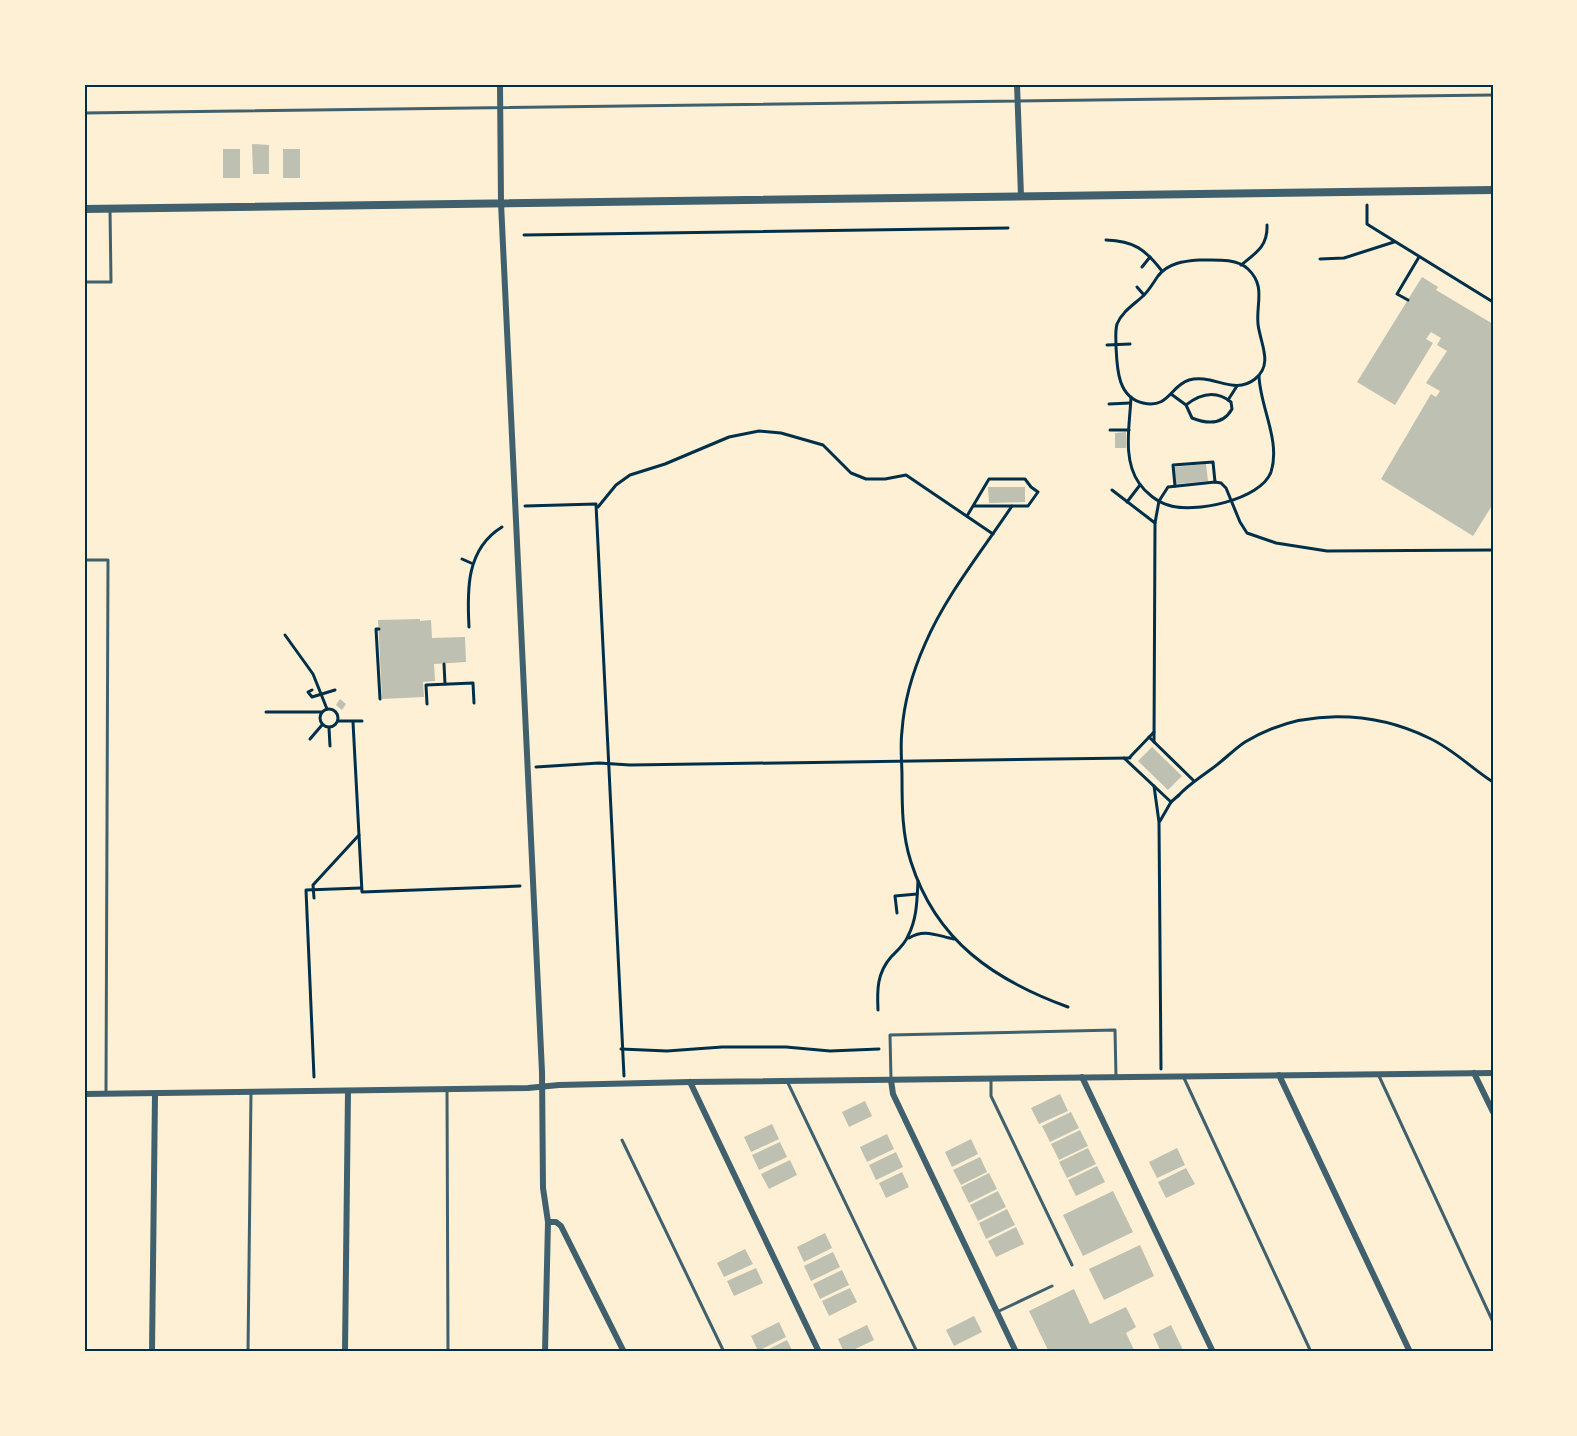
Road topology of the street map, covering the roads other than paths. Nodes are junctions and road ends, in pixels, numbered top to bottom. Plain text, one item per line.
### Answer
1 (500, 84) edge
2 (1017, 84) edge
3 (1493, 95) edge
4 (1018, 101) junction
5 (500, 109) junction
6 (84, 113) edge
7 (1493, 190) edge
8 (1021, 196) junction
9 (501, 203) junction
10 (84, 209) edge
11 (111, 209) junction
12 (84, 282) edge
13 (84, 560) edge
14 (1493, 1072) edge
15 (1474, 1073) junction
16 (1378, 1074) junction
17 (1279, 1075) junction
18 (1082, 1077) junction
19 (1116, 1077) junction
20 (1183, 1077) junction
21 (991, 1078) junction
22 (891, 1080) junction
23 (787, 1081) junction
24 (690, 1082) junction
25 (543, 1086) junction
26 (447, 1089) junction
27 (348, 1091) junction
28 (251, 1092) junction
29 (84, 1094) edge
30 (106, 1094) junction
31 (155, 1094) junction
32 (1493, 1112) edge
33 (622, 1140) dead end
34 (548, 1222) junction
35 (1072, 1265) dead end
36 (1052, 1286) dead end
37 (997, 1312) junction
38 (1493, 1322) edge
39 (152, 1352) edge
40 (248, 1352) edge
41 (345, 1352) edge
42 (447, 1352) edge
43 (545, 1352) edge
44 (624, 1352) edge
45 (724, 1352) edge
46 (819, 1352) edge
47 (916, 1352) edge
48 (1016, 1352) edge
49 (1213, 1352) edge
50 (1311, 1352) edge
51 (1410, 1352) edge

1 - 5 street
2 - 4 street
3 - 4 lane
4 - 5 lane
4 - 8 street
5 - 6 lane
5 - 9 street
7 - 8 street
8 - 9 street
9 - 11 street
9 - 25 street
10 - 11 street
11 - 12 lane
13 - 30 lane
14 - 15 street
15 - 16 street
15 - 32 street
16 - 17 street
16 - 38 lane
17 - 20 street
17 - 51 street
18 - 19 street
18 - 21 street
18 - 49 street
19 - 20 street
19 - 22 lane
20 - 50 lane
21 - 22 street
21 - 35 lane
22 - 23 street
22 - 37 street
23 - 24 street
23 - 47 lane
24 - 25 street
24 - 46 street
25 - 26 street
25 - 34 street
26 - 27 street
26 - 42 lane
27 - 28 street
27 - 41 street
28 - 31 street
28 - 40 lane
29 - 30 street
30 - 31 street
31 - 39 street
33 - 45 lane
34 - 43 street
34 - 44 street
36 - 37 lane
37 - 48 street

